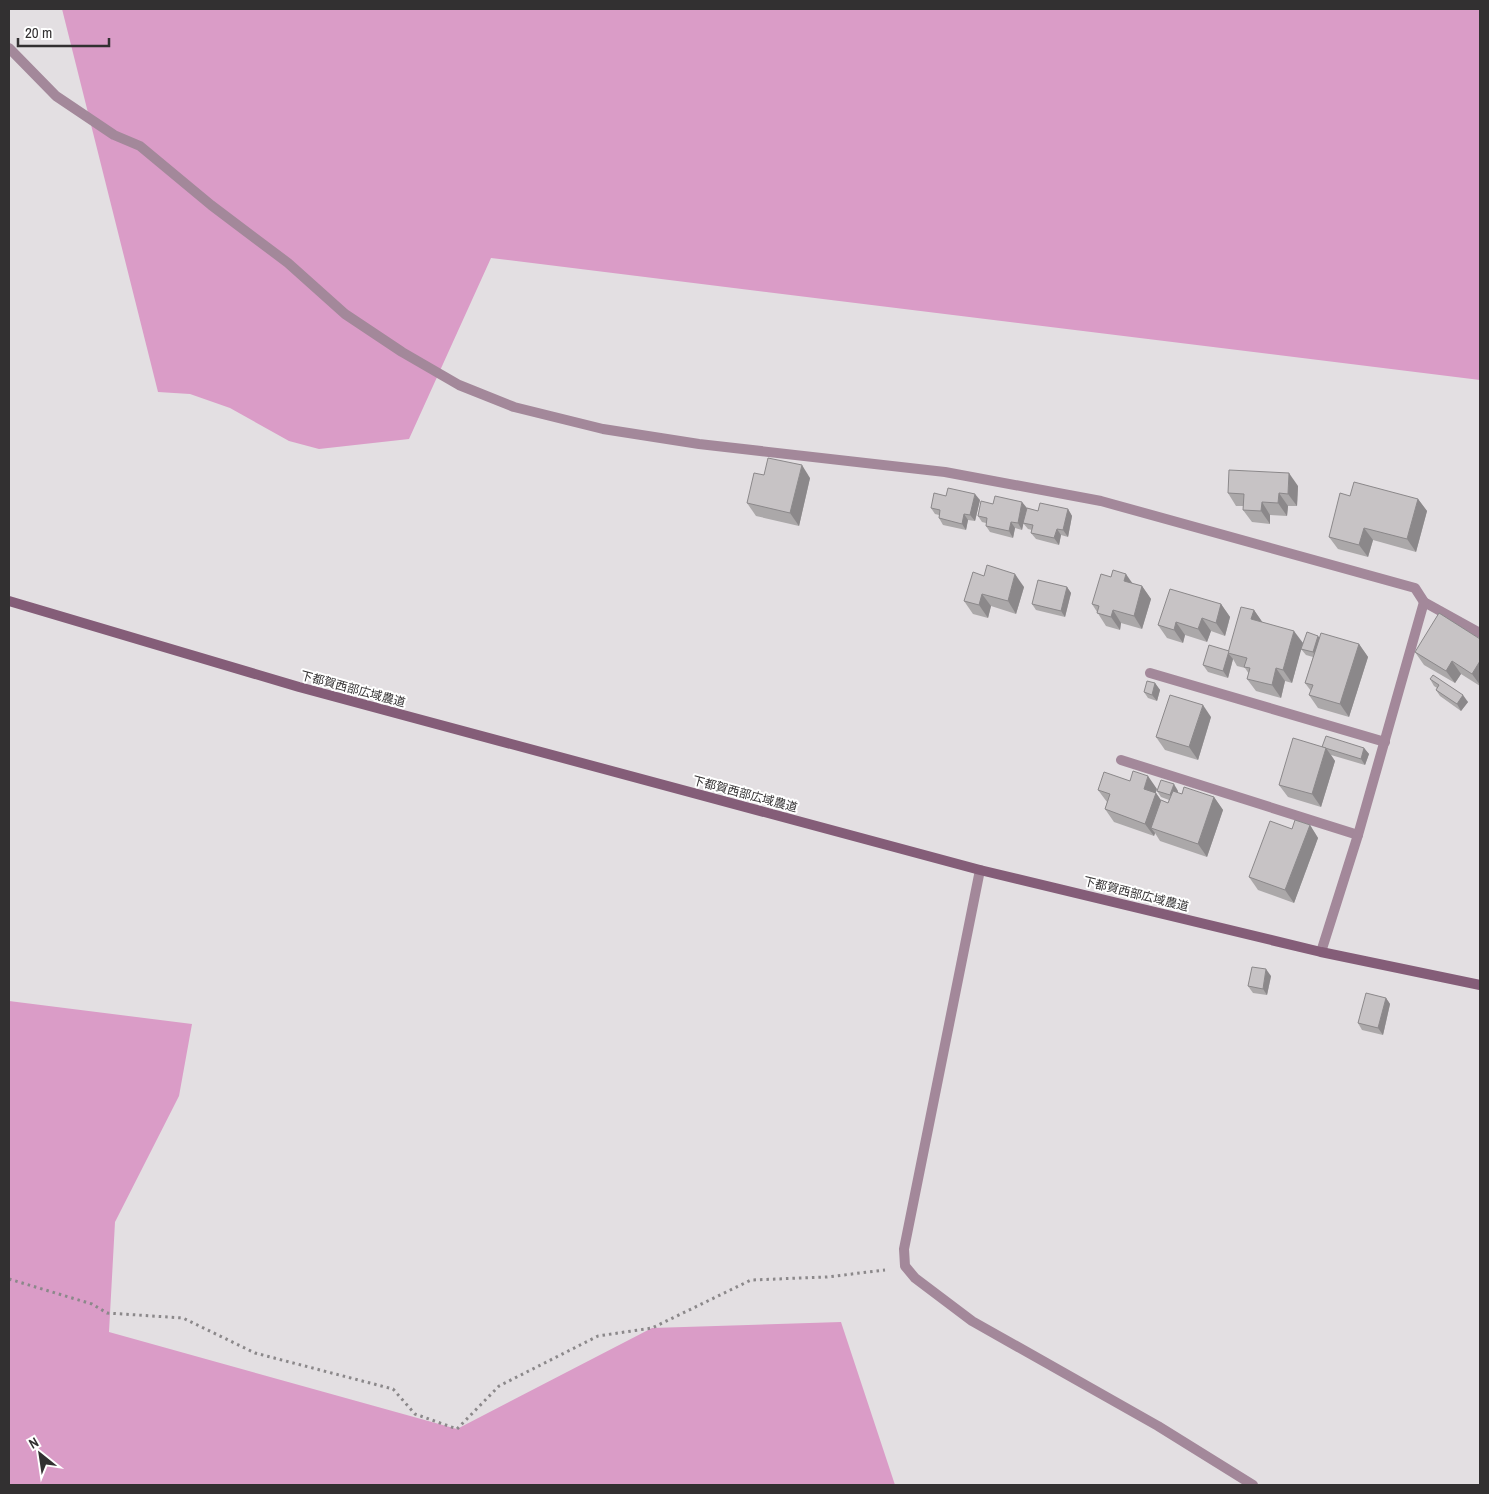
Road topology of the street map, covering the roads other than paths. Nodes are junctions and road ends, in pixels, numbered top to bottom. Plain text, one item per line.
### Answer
1 (9, 48) edge
2 (9, 601) edge
3 (1424, 602) junction
4 (1480, 633) edge
5 (1150, 673) dead end
6 (1385, 742) junction
7 (1121, 760) dead end
8 (1358, 835) junction
9 (980, 870) junction
10 (1321, 952) junction
11 (1480, 985) edge
12 (1253, 1485) edge

1 - 3 street
2 - 9 street, 下都賀西部広域農道
3 - 4 street
3 - 6 street
5 - 6 street
6 - 8 street
7 - 8 street
8 - 10 street
9 - 10 street, 下都賀西部広域農道
9 - 12 street
10 - 11 street, 下都賀西部広域農道

